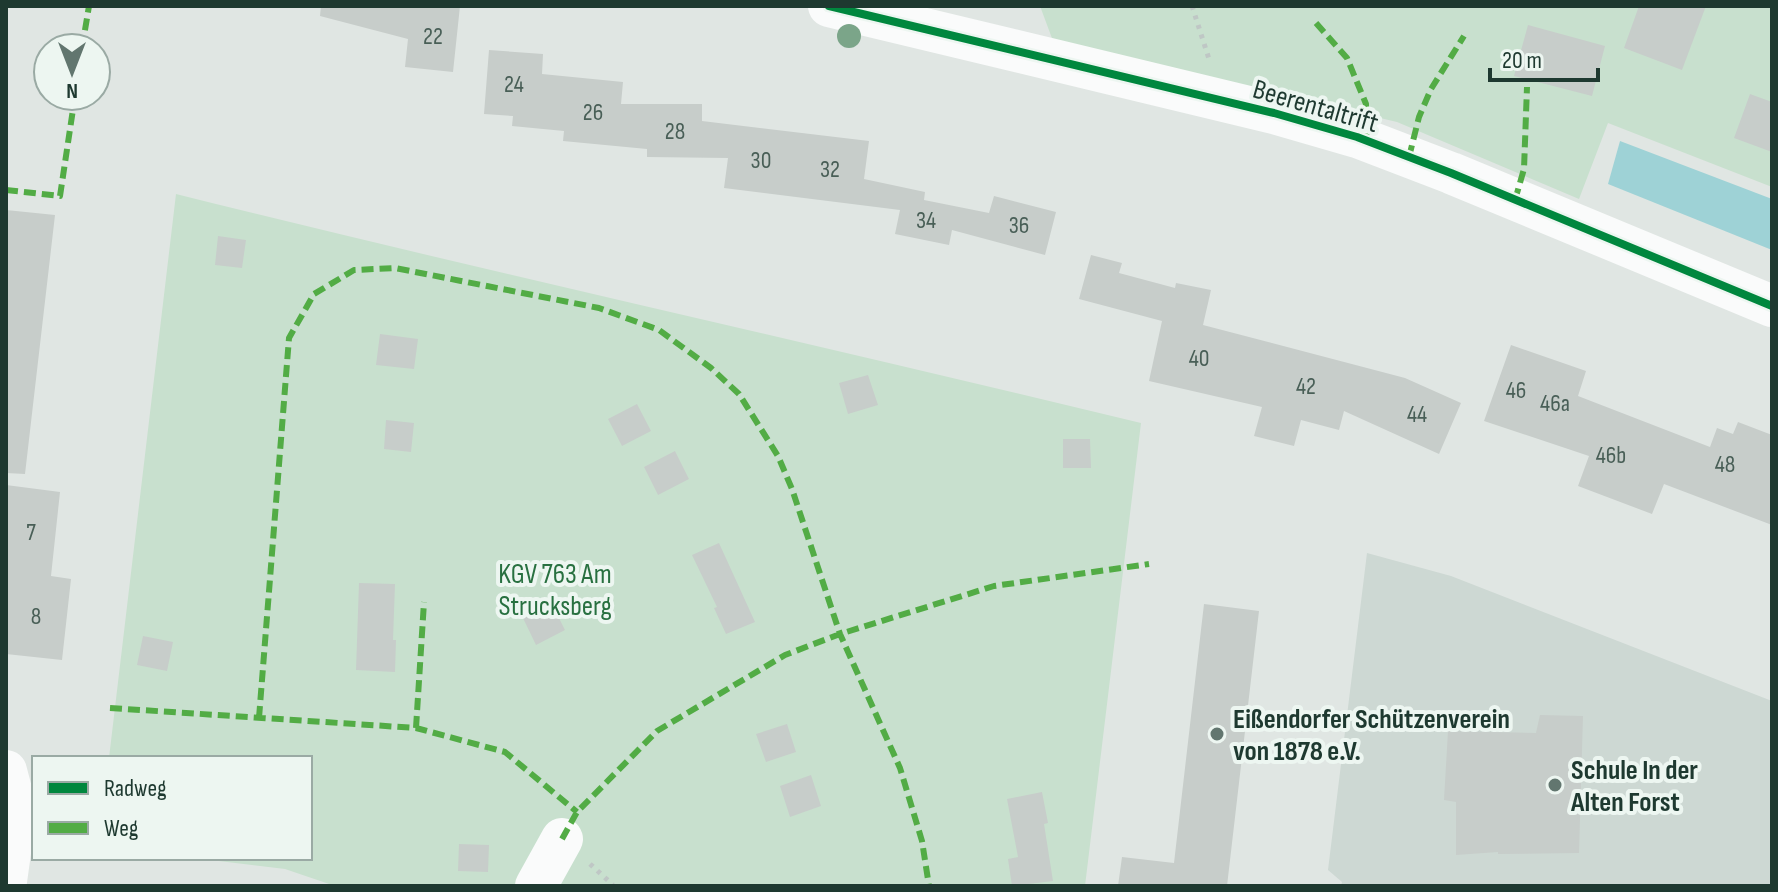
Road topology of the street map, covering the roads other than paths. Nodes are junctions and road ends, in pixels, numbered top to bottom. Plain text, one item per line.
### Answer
1 (829, 6) edge
2 (1772, 306) edge
3 (6, 771) edge
4 (562, 839) dead end
5 (6, 881) edge
6 (536, 886) edge

1 - 2 street, Beerentaltrift
3 - 5 street
4 - 6 street

